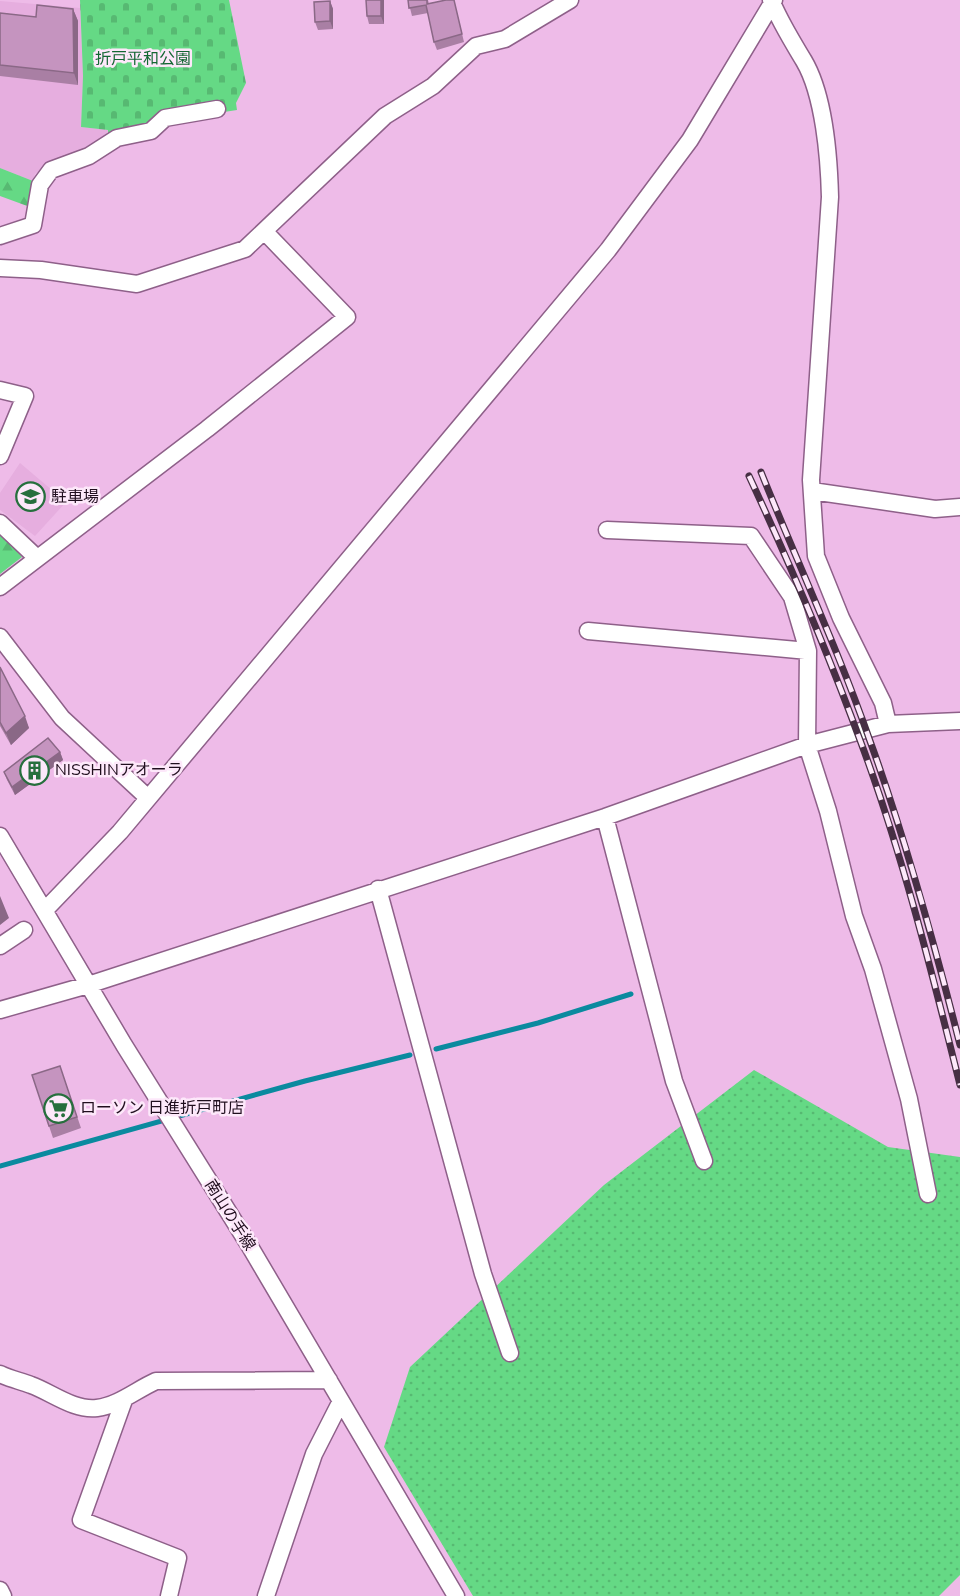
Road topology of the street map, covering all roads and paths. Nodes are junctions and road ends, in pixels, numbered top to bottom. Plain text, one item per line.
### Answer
1 (570, 0) edge
2 (772, 1) edge
3 (217, 109) dead end
4 (265, 232) junction
5 (0, 236) edge
6 (0, 268) edge
7 (0, 390) edge
8 (0, 456) edge
9 (812, 491) junction
10 (960, 507) edge
11 (0, 523) edge
12 (607, 530) dead end
13 (37, 558) junction
14 (0, 587) edge
15 (588, 631) dead end
16 (0, 637) edge
17 (808, 651) junction
18 (960, 721) edge
19 (888, 724) junction
20 (807, 745) junction
21 (148, 798) junction
22 (605, 817) junction
23 (0, 836) edge
24 (378, 889) junction
25 (45, 910) junction
26 (24, 930) dead end
27 (0, 946) edge
28 (88, 985) junction
29 (0, 1010) edge
30 (704, 1161) dead end
31 (928, 1194) dead end
32 (510, 1353) dead end
33 (0, 1374) edge
34 (329, 1380) junction
35 (124, 1400) junction
36 (340, 1401) junction
37 (0, 1590) edge
38 (3, 1596) edge
39 (169, 1596) edge
40 (266, 1596) edge
41 (456, 1596) edge

1 - 4 street
2 - 9 street
2 - 21 street
3 - 5 street
4 - 6 street
4 - 13 street
7 - 8 street
9 - 10 street
9 - 19 street
11 - 13 street
12 - 17 street
13 - 14 street
15 - 17 street
16 - 21 street
17 - 20 street
18 - 19 street
19 - 20 street
20 - 22 street
20 - 31 street
21 - 25 street
22 - 24 street
22 - 30 street
23 - 25 street, 南山の手線
24 - 28 street
24 - 32 street
25 - 28 street, 南山の手線
26 - 27 street
28 - 29 street
28 - 34 street, 南山の手線
33 - 35 street
34 - 35 street
34 - 36 street, 南山の手線
35 - 39 street
36 - 40 street
36 - 41 street, 南山の手線
37 - 38 street

